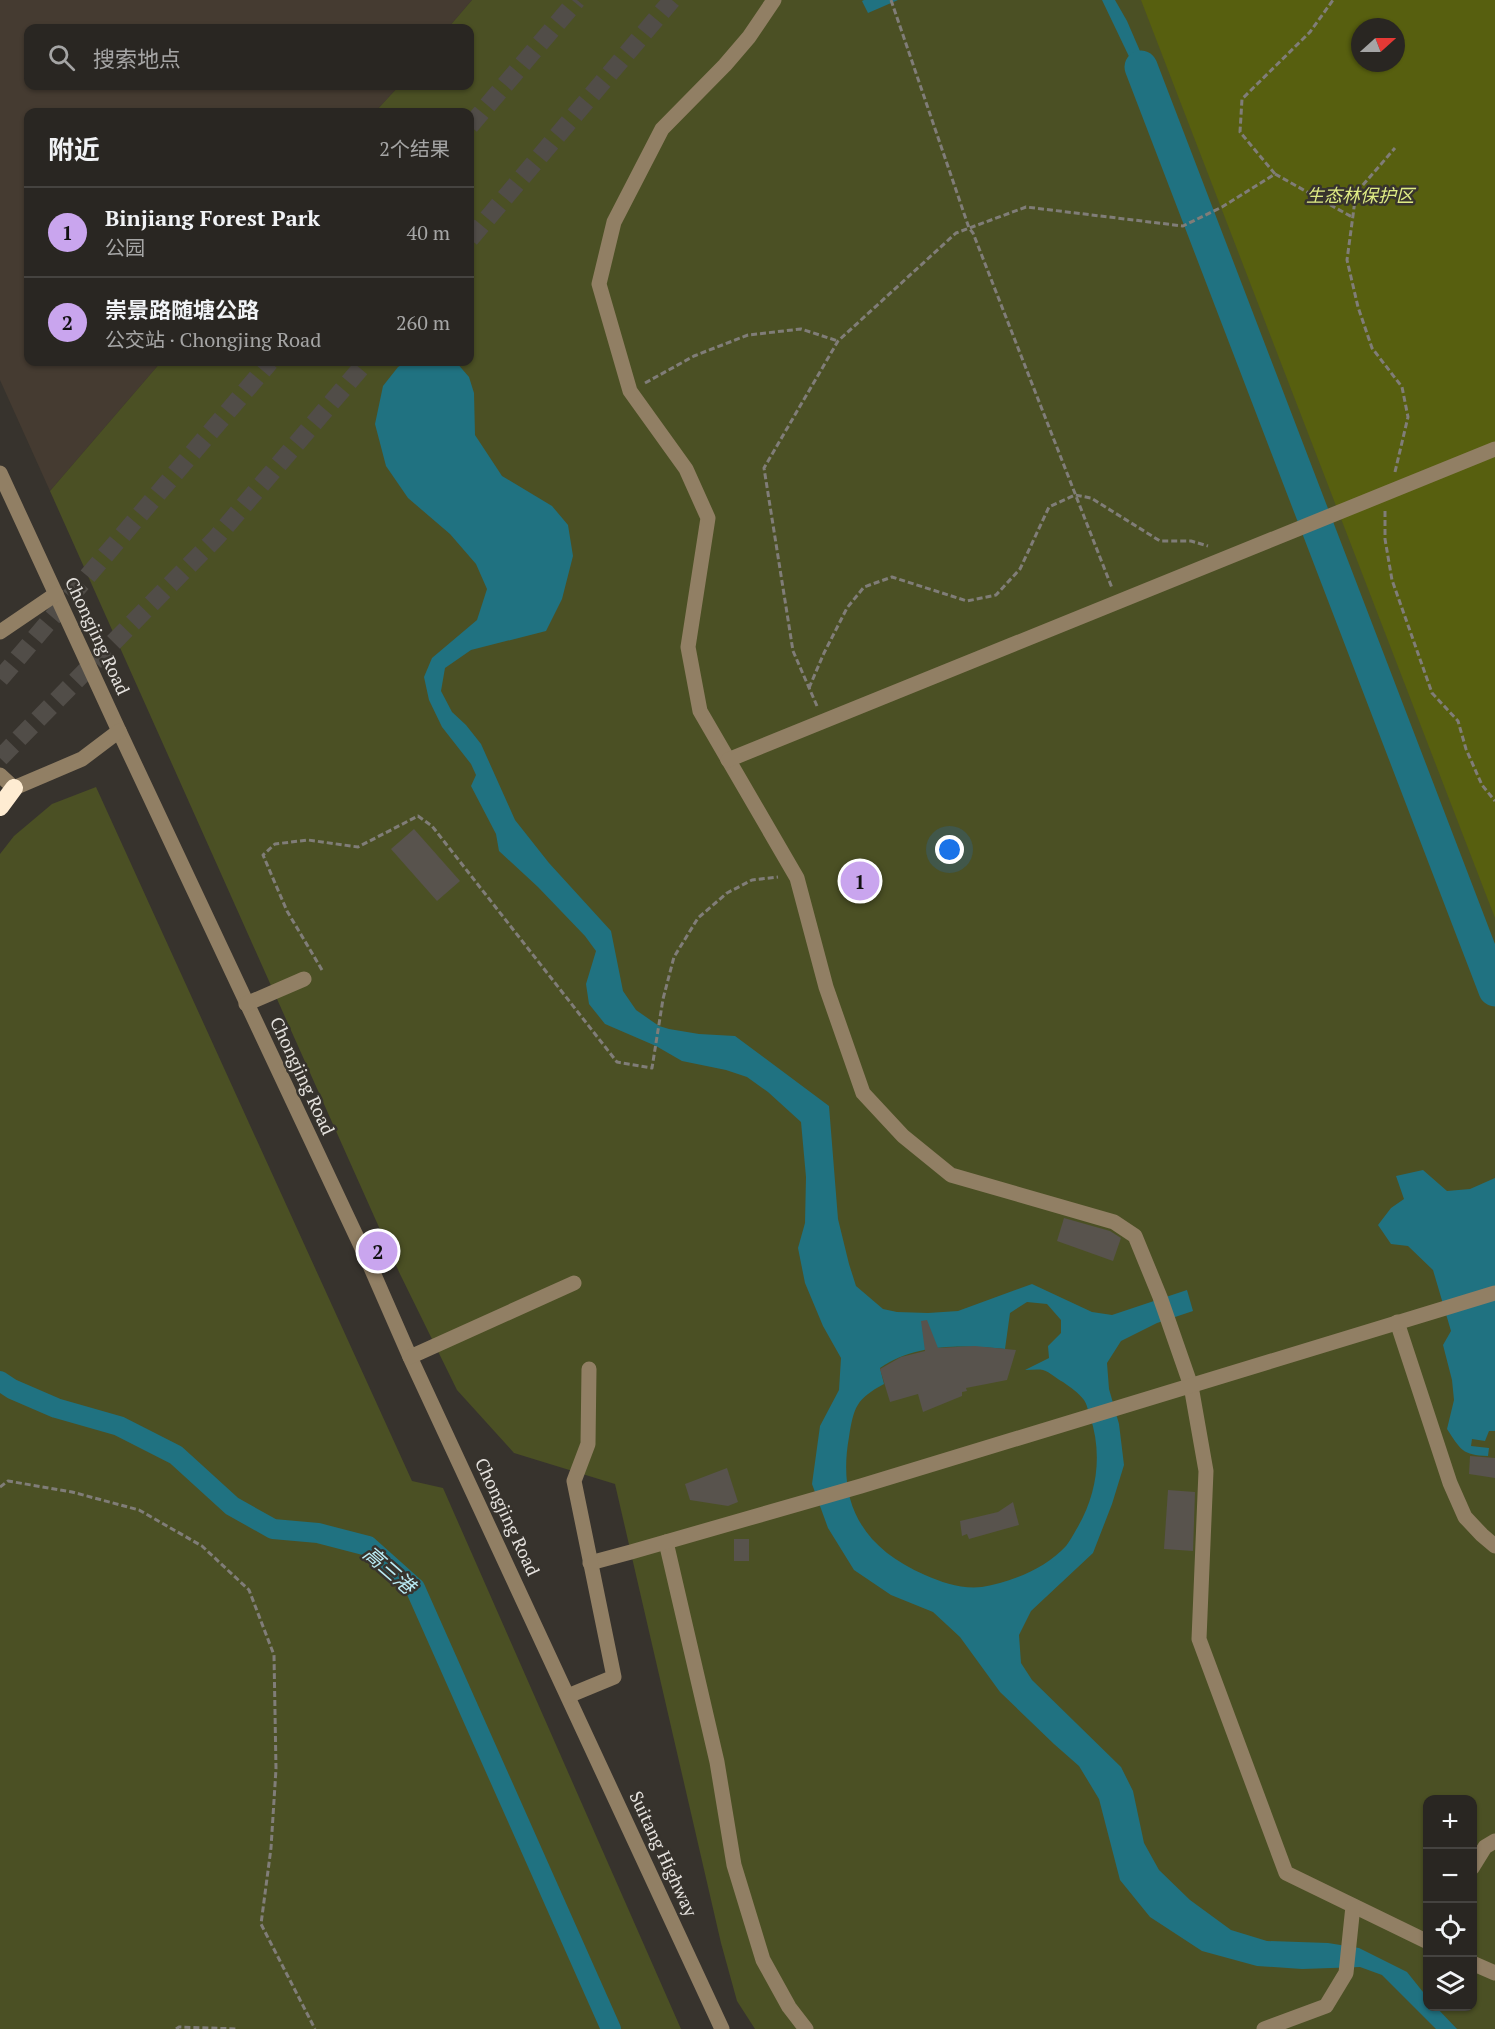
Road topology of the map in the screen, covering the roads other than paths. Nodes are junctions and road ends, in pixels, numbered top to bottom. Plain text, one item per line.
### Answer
1 (774, 0) edge
2 (1495, 449) edge
3 (0, 473) edge
4 (56, 594) junction
5 (0, 632) edge
6 (119, 731) junction
7 (728, 760) junction
8 (0, 775) edge
9 (14, 788) junction
10 (0, 807) edge
11 (304, 979) dead end
12 (246, 1004) junction
13 (574, 1283) dead end
14 (1495, 1293) edge
15 (1397, 1322) junction
16 (410, 1357) junction
17 (589, 1369) dead end
18 (1191, 1386) junction
19 (666, 1542) junction
20 (1495, 1546) edge
21 (590, 1563) junction
22 (568, 1696) junction
23 (1495, 1841) edge
24 (1477, 1861) edge
25 (1353, 1906) junction
26 (1423, 1940) edge
27 (1477, 1964) edge
28 (1495, 1973) edge
29 (722, 2029) edge
30 (806, 2029) edge
31 (1264, 2029) edge

1 - 7 street
2 - 7 street
3 - 4 street, Chongjing Road
4 - 5 street
4 - 6 street, Chongjing Road
6 - 9 street
6 - 12 street, Chongjing Road
7 - 18 street
8 - 9 street
9 - 10 highway
11 - 12 street
12 - 16 street, Chongjing Road
13 - 16 street
14 - 15 street
15 - 18 street
15 - 20 street
16 - 22 street, Chongjing Road
17 - 21 street
18 - 19 street
18 - 25 street
19 - 21 street
19 - 30 street
21 - 22 street
22 - 29 street, Suitang Highway
23 - 24 street
25 - 26 street
25 - 31 street
27 - 28 street

